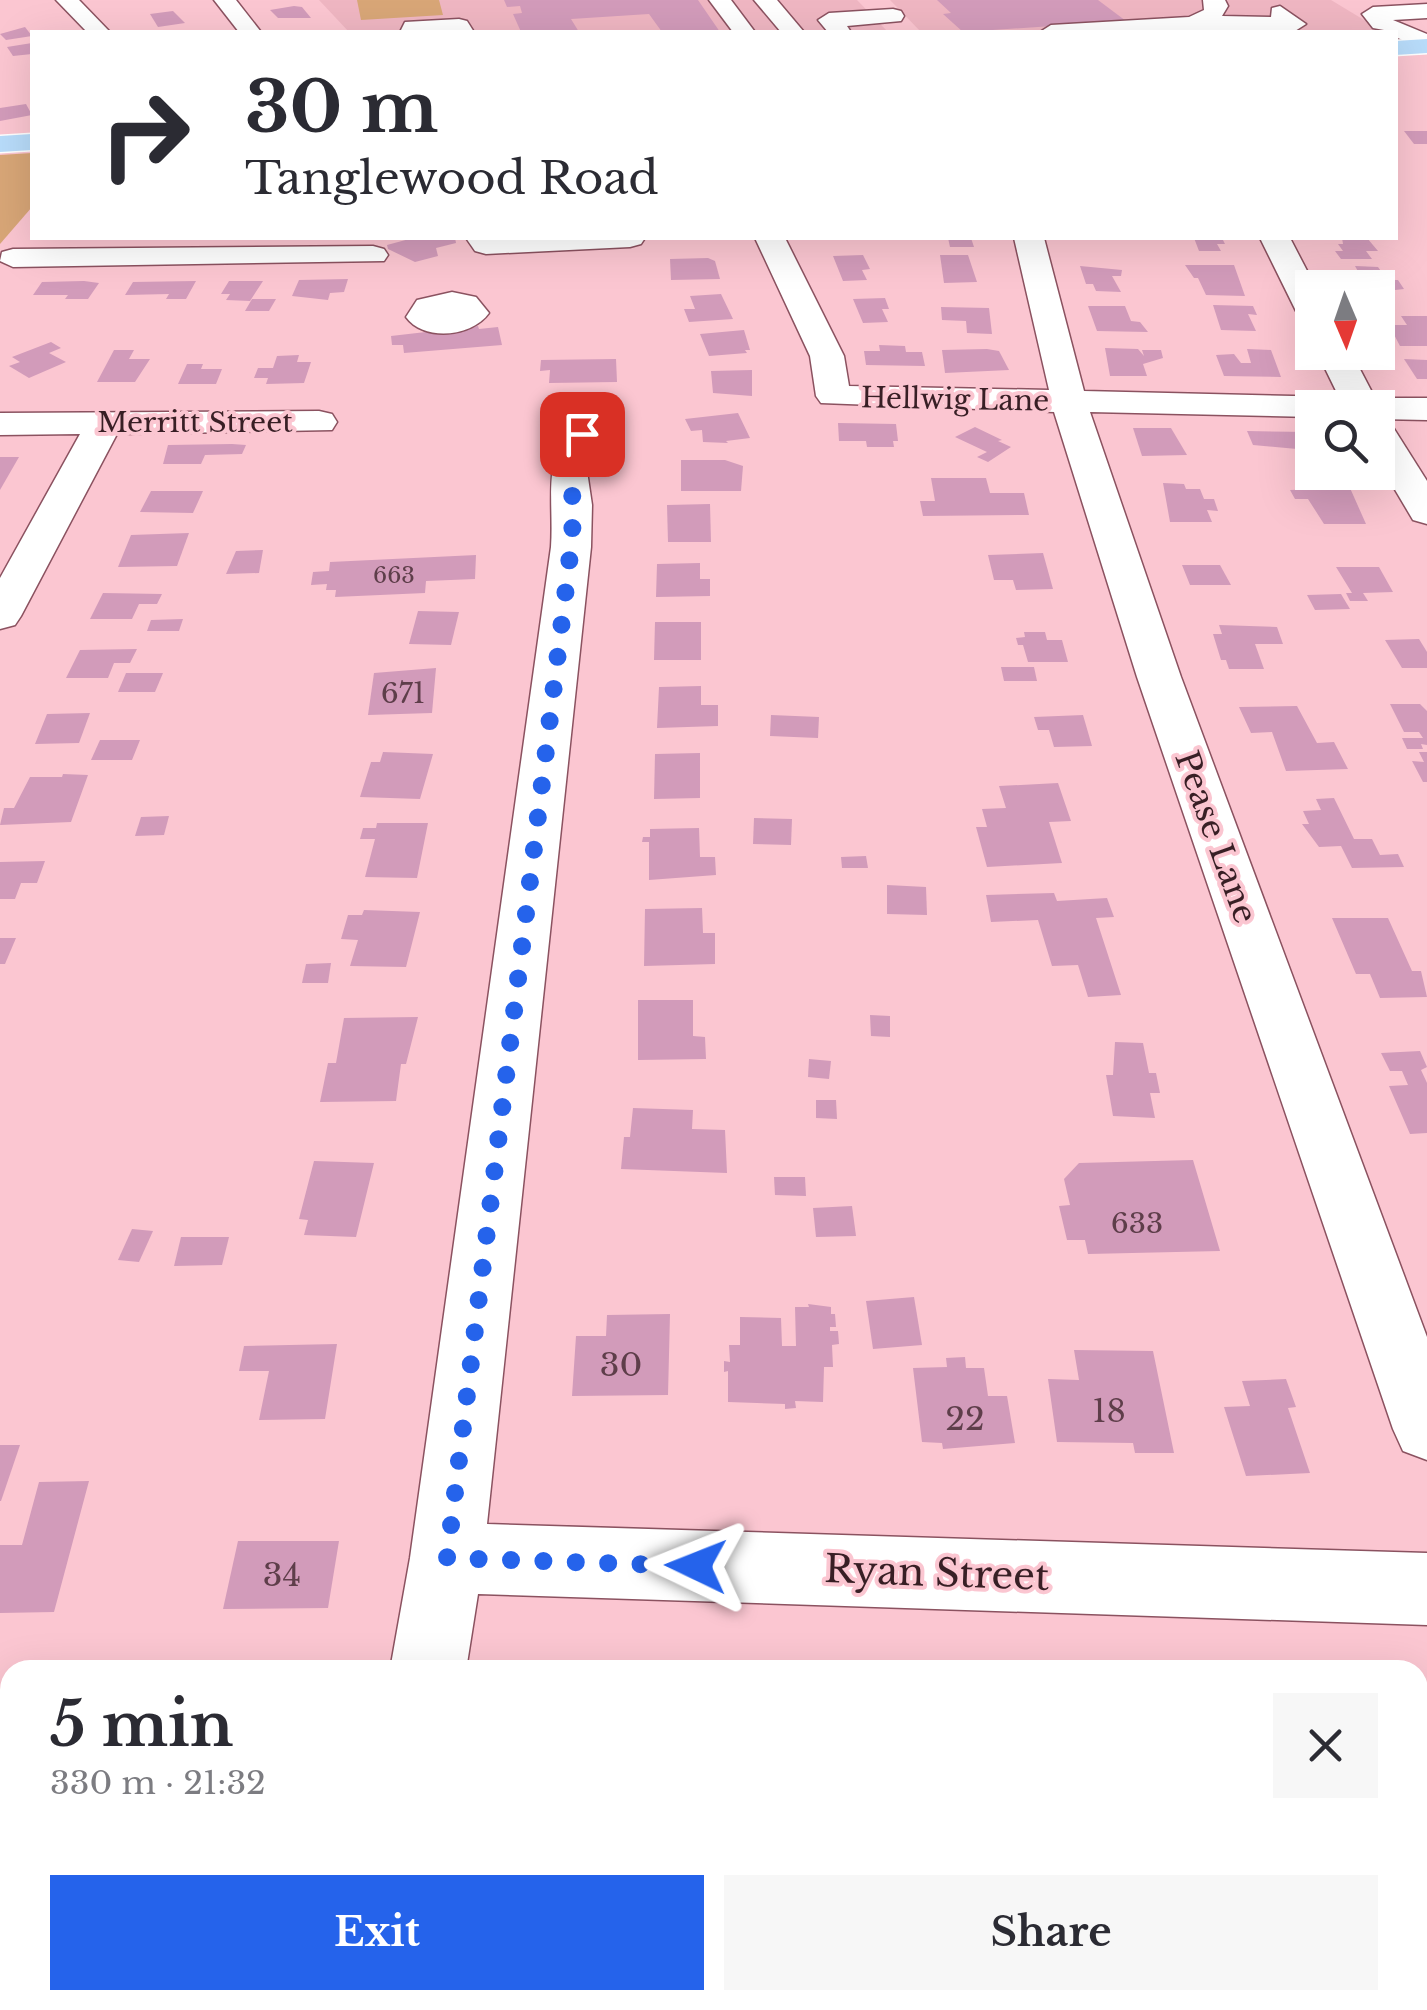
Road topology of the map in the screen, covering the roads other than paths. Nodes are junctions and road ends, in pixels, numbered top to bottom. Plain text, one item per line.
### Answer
1 (67, 0) edge
2 (224, 0) edge
3 (720, 0) edge
4 (765, 0) edge
5 (811, 0) edge
6 (1214, 0) edge
7 (1427, 10) edge
8 (1280, 13) dead end
9 (893, 16) edge
10 (1197, 22) junction
11 (1136, 24) edge
12 (834, 26) edge
13 (1168, 29) edge
14 (96, 30) edge
15 (248, 30) edge
16 (412, 30) edge
17 (462, 30) edge
18 (742, 30) edge
19 (791, 30) edge
20 (1073, 30) edge
21 (1391, 30) edge
22 (1413, 46) edge
23 (1427, 70) edge
24 (30, 142) edge
25 (0, 144) edge
26 (30, 233) edge
27 (558, 240) edge
28 (771, 240) edge
29 (1029, 240) edge
30 (1276, 240) edge
31 (484, 241) edge
32 (372, 255) dead end
33 (6, 266) edge
34 (1295, 277) edge
35 (470, 307) dead end
36 (1069, 402) junction
37 (1295, 407) edge
38 (1395, 408) edge
39 (1427, 408) edge
40 (0, 414) edge
41 (88, 422) junction
42 (319, 422) dead end
43 (0, 424) edge
44 (582, 434) dead end
45 (1395, 460) edge
46 (1427, 512) edge
47 (0, 616) edge
48 (1427, 1429) edge
49 (447, 1558) junction
50 (1427, 1589) edge
51 (430, 1660) edge

1 - 14 street
2 - 15 street
3 - 18 street
4 - 19 street
5 - 12 street
6 - 10 street
7 - 21 street
8 - 10 street
9 - 12 street
10 - 13 street
11 - 13 street
11 - 20 street
16 - 17 street
22 - 23 street
24 - 25 main road
26 - 33 street
27 - 31 street
28 - 36 street, Hellwig Lane
29 - 36 street, Pease Lane
30 - 34 street
31 - 35 street
32 - 33 street
36 - 37 street
36 - 48 street, Pease Lane
38 - 39 street
40 - 41 street, Merritt Street
41 - 42 street, Merritt Street
41 - 43 street, Merritt Street
41 - 47 street
44 - 49 street
45 - 46 street
49 - 50 street, Ryan Street
49 - 51 street

